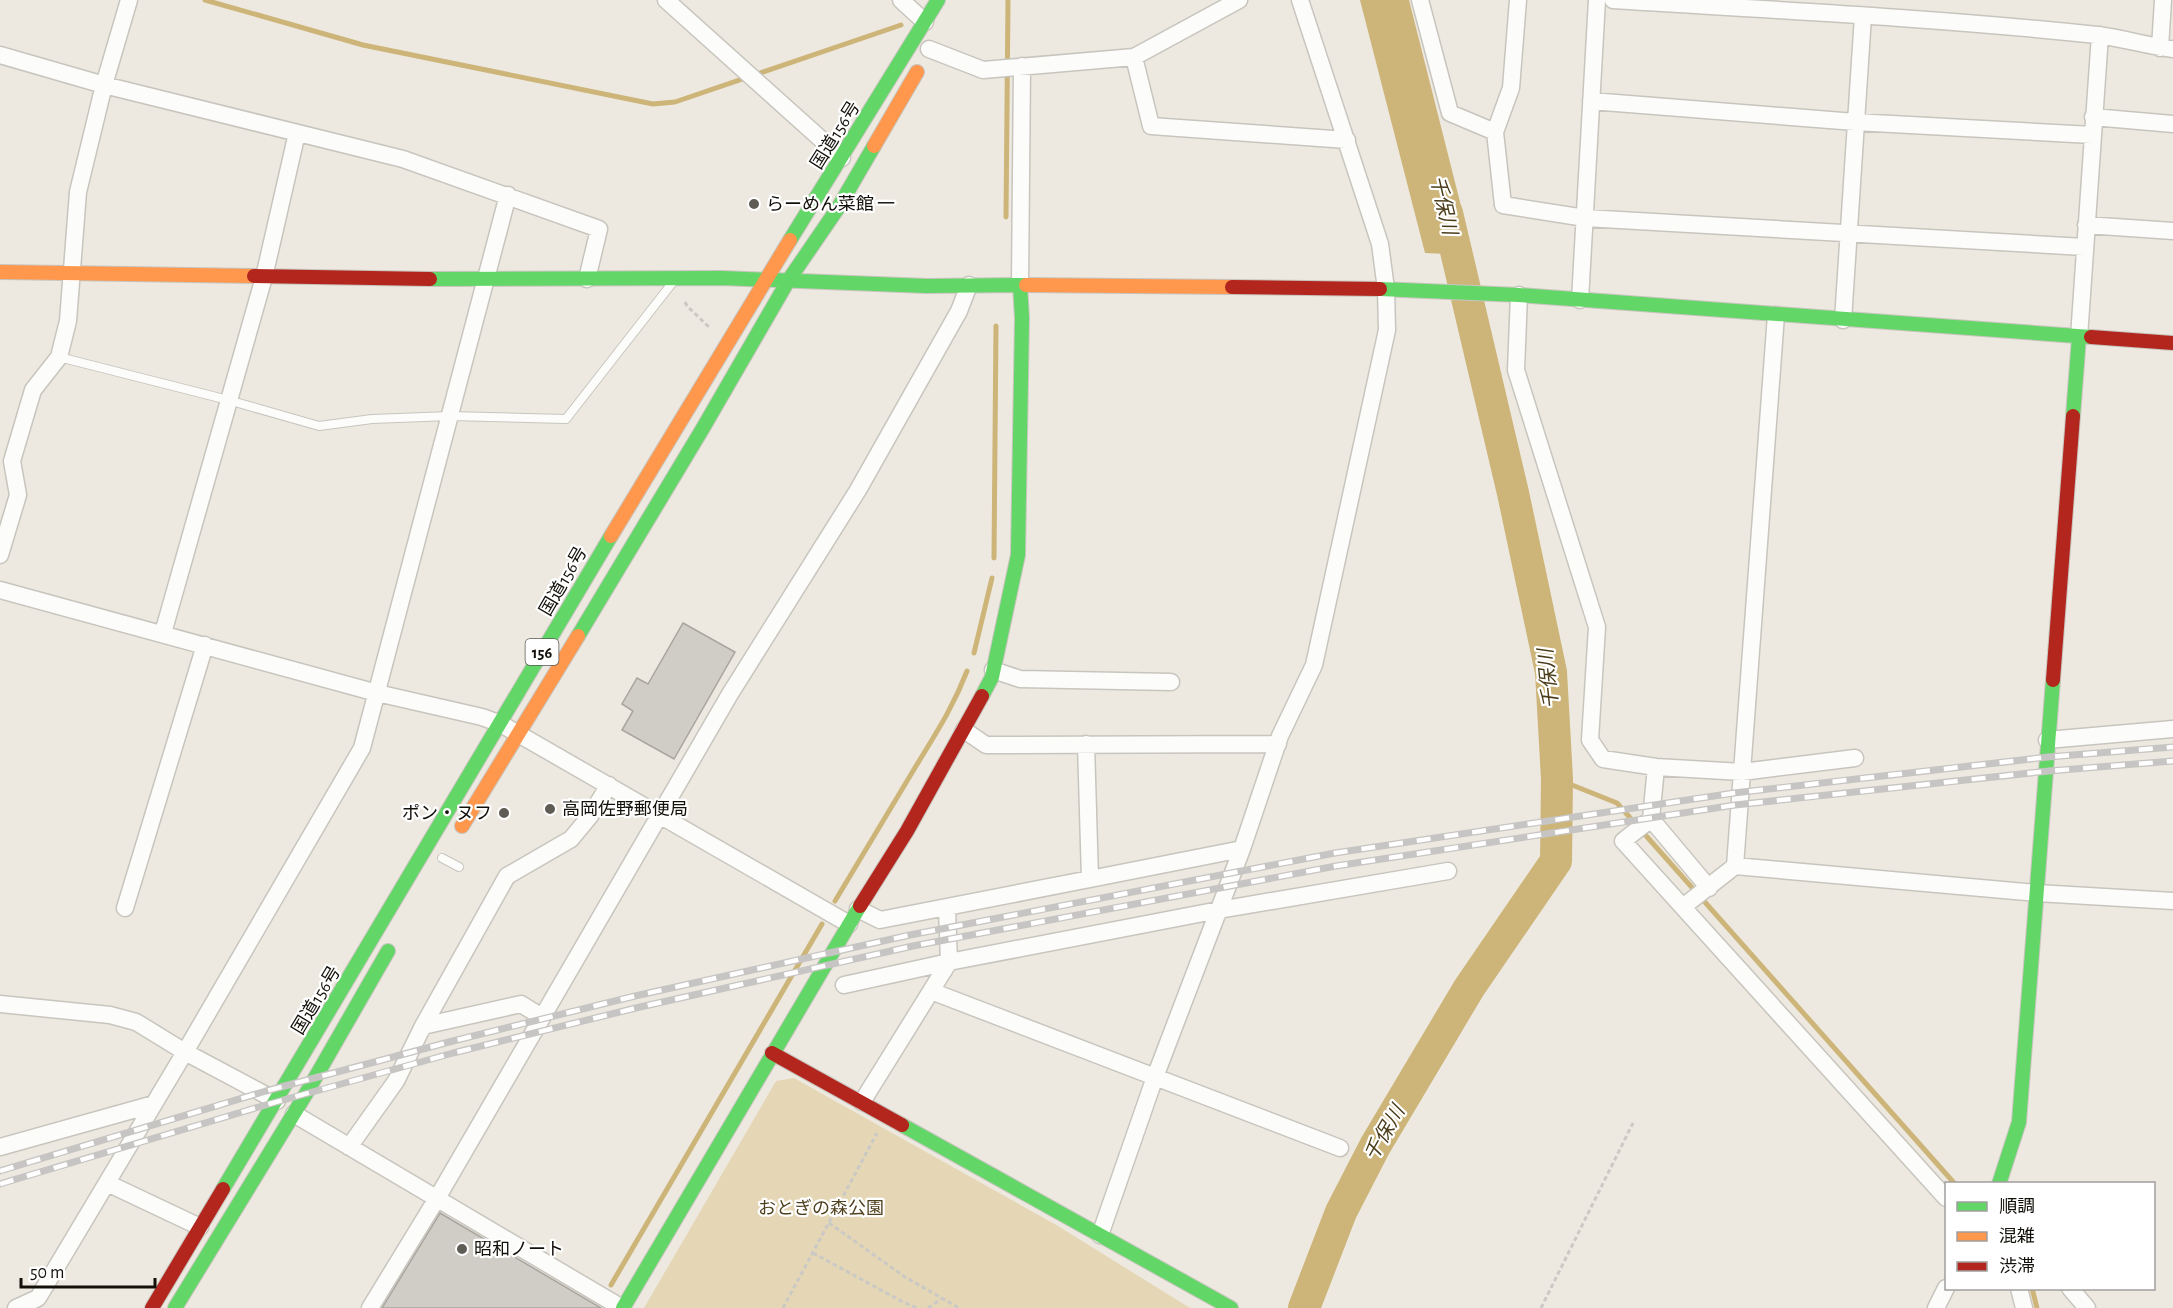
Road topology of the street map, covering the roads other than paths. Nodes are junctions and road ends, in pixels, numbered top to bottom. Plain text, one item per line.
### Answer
1 (129, 0) edge
2 (666, 0) edge
3 (901, 0) edge
4 (938, 0) edge
5 (1239, 0) edge
6 (1300, 0) edge
7 (1420, 0) edge
8 (1518, 0) edge
9 (1597, 0) edge
10 (1613, 0) edge
11 (2163, 0) edge
12 (1863, 15) junction
13 (925, 22) junction
14 (2100, 35) junction
15 (933, 42) joint
16 (2166, 48) edge
17 (0, 55) edge
18 (1134, 57) junction
19 (1022, 66) junction
20 (104, 85) junction
21 (1591, 101) junction
22 (2093, 117) junction
23 (1856, 122) junction
24 (2173, 124) edge
25 (1495, 132) junction
26 (297, 133) junction
27 (2092, 135) junction
28 (1347, 140) junction
29 (842, 158) junction
30 (508, 195) junction
31 (1585, 218) junction
32 (2086, 225) junction
33 (2173, 231) edge
34 (1849, 233) junction
35 (2084, 247) junction
36 (0, 273) edge
37 (72, 275) junction
38 (264, 277) junction
39 (677, 278) junction
40 (587, 279) junction
41 (486, 280) junction
42 (766, 280) junction
43 (788, 281) junction
44 (969, 285) junction
45 (1020, 285) junction
46 (1386, 289) junction
47 (1519, 295) junction
48 (1580, 300) junction
49 (1776, 315) junction
50 (1843, 320) junction
51 (2079, 337) junction
52 (2173, 343) edge
53 (60, 357) junction
54 (228, 400) junction
55 (450, 416) junction
56 (0, 555) edge
57 (0, 590) edge
58 (163, 633) junction
59 (205, 645) junction
60 (993, 670) junction
61 (1171, 682) dead end
62 (377, 693) junction
63 (501, 724) junction
64 (2173, 729) edge
65 (964, 730) junction
66 (519, 734) junction
67 (2048, 740) junction
68 (1086, 744) junction
69 (1278, 744) junction
70 (1855, 759) dead end
71 (1656, 767) junction
72 (1742, 772) junction
73 (609, 785) junction
74 (659, 815) junction
75 (1651, 819) junction
76 (1242, 849) junction
77 (445, 853) joint
78 (1735, 866) junction
79 (459, 867) dead end
80 (1448, 871) dead end
81 (1090, 879) junction
82 (1710, 888) junction
83 (2037, 893) junction
84 (2173, 901) edge
85 (1684, 906) junction
86 (125, 908) dead end
87 (858, 909) junction
88 (946, 909) junction
89 (1219, 910) junction
90 (849, 924) junction
91 (395, 939) dead end
92 (949, 962) junction
93 (844, 985) dead end
94 (931, 991) junction
95 (0, 1004) edge
96 (542, 1017) junction
97 (423, 1026) junction
98 (185, 1052) junction
99 (772, 1053) junction
100 (1155, 1077) junction
101 (277, 1101) junction
102 (862, 1102) junction
103 (154, 1104) junction
104 (294, 1114) junction
105 (0, 1147) edge
106 (349, 1147) junction
107 (1340, 1148) dead end
108 (2000, 1182) edge
109 (107, 1183) junction
110 (1945, 1196) edge
111 (436, 1200) junction
112 (200, 1227) junction
113 (1100, 1234) junction
114 (1946, 1290) edge
115 (2020, 1290) edge
116 (2072, 1290) edge
117 (16, 1308) edge
118 (152, 1308) edge
119 (176, 1308) edge
120 (370, 1308) edge
121 (622, 1308) edge
122 (1230, 1308) edge
123 (1936, 1308) edge
124 (2025, 1308) edge
125 (2087, 1308) edge

1 - 20 street
2 - 29 street
3 - 13 street
4 - 13 main road, 国道156号 / 156
5 - 18 street
6 - 28 street
7 - 25 street
8 - 25 street
9 - 21 street
10 - 12 street
11 - 16 street
12 - 14 street
12 - 23 street
13 - 29 main road, 国道156号 / 156
14 - 16 street
14 - 22 street
15 - 19 street
15 - 43 main road, 156
17 - 20 street
18 - 19 street
18 - 28 street
19 - 45 street
20 - 26 street
20 - 37 street
21 - 23 street
21 - 31 street
22 - 24 street
22 - 27 street
23 - 27 street
23 - 34 street
25 - 31 street
26 - 30 street
26 - 38 street
27 - 32 street
28 - 46 street
29 - 42 main road, 国道156号 / 156
30 - 40 street
30 - 41 street
31 - 34 street
31 - 48 street
32 - 33 street
32 - 35 street
34 - 35 street
34 - 50 street
35 - 51 street
36 - 37 main road
37 - 38 main road
37 - 53 street
38 - 41 main road
38 - 54 street
39 - 40 main road
39 - 42 main road
39 - 55 lane
40 - 41 main road
41 - 55 street
42 - 43 main road
42 - 63 main road, 国道156号 / 156
43 - 44 main road
43 - 66 main road, 156
44 - 45 main road
44 - 74 street
45 - 46 main road
45 - 60 main road
46 - 47 main road
46 - 69 street
47 - 48 main road
47 - 71 street
48 - 49 main road
49 - 50 main road
49 - 72 street
50 - 51 main road
51 - 52 main road
51 - 67 main road
53 - 54 lane
53 - 56 street
54 - 55 lane
54 - 58 street
55 - 62 street
57 - 58 street
58 - 59 street
59 - 62 street
59 - 86 street
60 - 61 street
60 - 65 main road
62 - 63 street
62 - 98 street
63 - 66 street
63 - 101 main road, 国道156号 / 156
64 - 67 street
65 - 68 street
65 - 87 main road
66 - 73 street
66 - 77 main road, 156
67 - 83 main road
68 - 69 street
68 - 81 street
69 - 76 street
70 - 72 street
71 - 72 street
71 - 75 street
72 - 78 street
73 - 74 street
73 - 97 street
74 - 90 street
74 - 96 street
75 - 82 street
75 - 85 street
76 - 81 street
76 - 89 street
77 - 79 lane
78 - 82 street
78 - 83 street
80 - 89 street
81 - 88 street
82 - 85 street
83 - 84 street
83 - 108 main road
85 - 110 street
87 - 88 street
87 - 90 main road
88 - 92 street
89 - 92 street
89 - 100 street
90 - 99 main road
91 - 104 main road, 国道156号
92 - 93 street
92 - 94 street
94 - 100 street
94 - 102 street
95 - 98 street
96 - 97 street
96 - 111 street
97 - 106 street
98 - 101 street
98 - 103 street
99 - 102 main road
99 - 121 main road
100 - 107 street
100 - 113 street
101 - 112 main road, 国道156号 / 156
102 - 113 main road
103 - 105 street
103 - 109 street
104 - 106 street
104 - 119 main road, 国道156号
106 - 111 street
109 - 112 street
109 - 117 street
111 - 120 street
111 - 121 street
112 - 118 main road, 国道156号 / 156
113 - 122 main road
114 - 123 street
115 - 124 street
116 - 125 street

